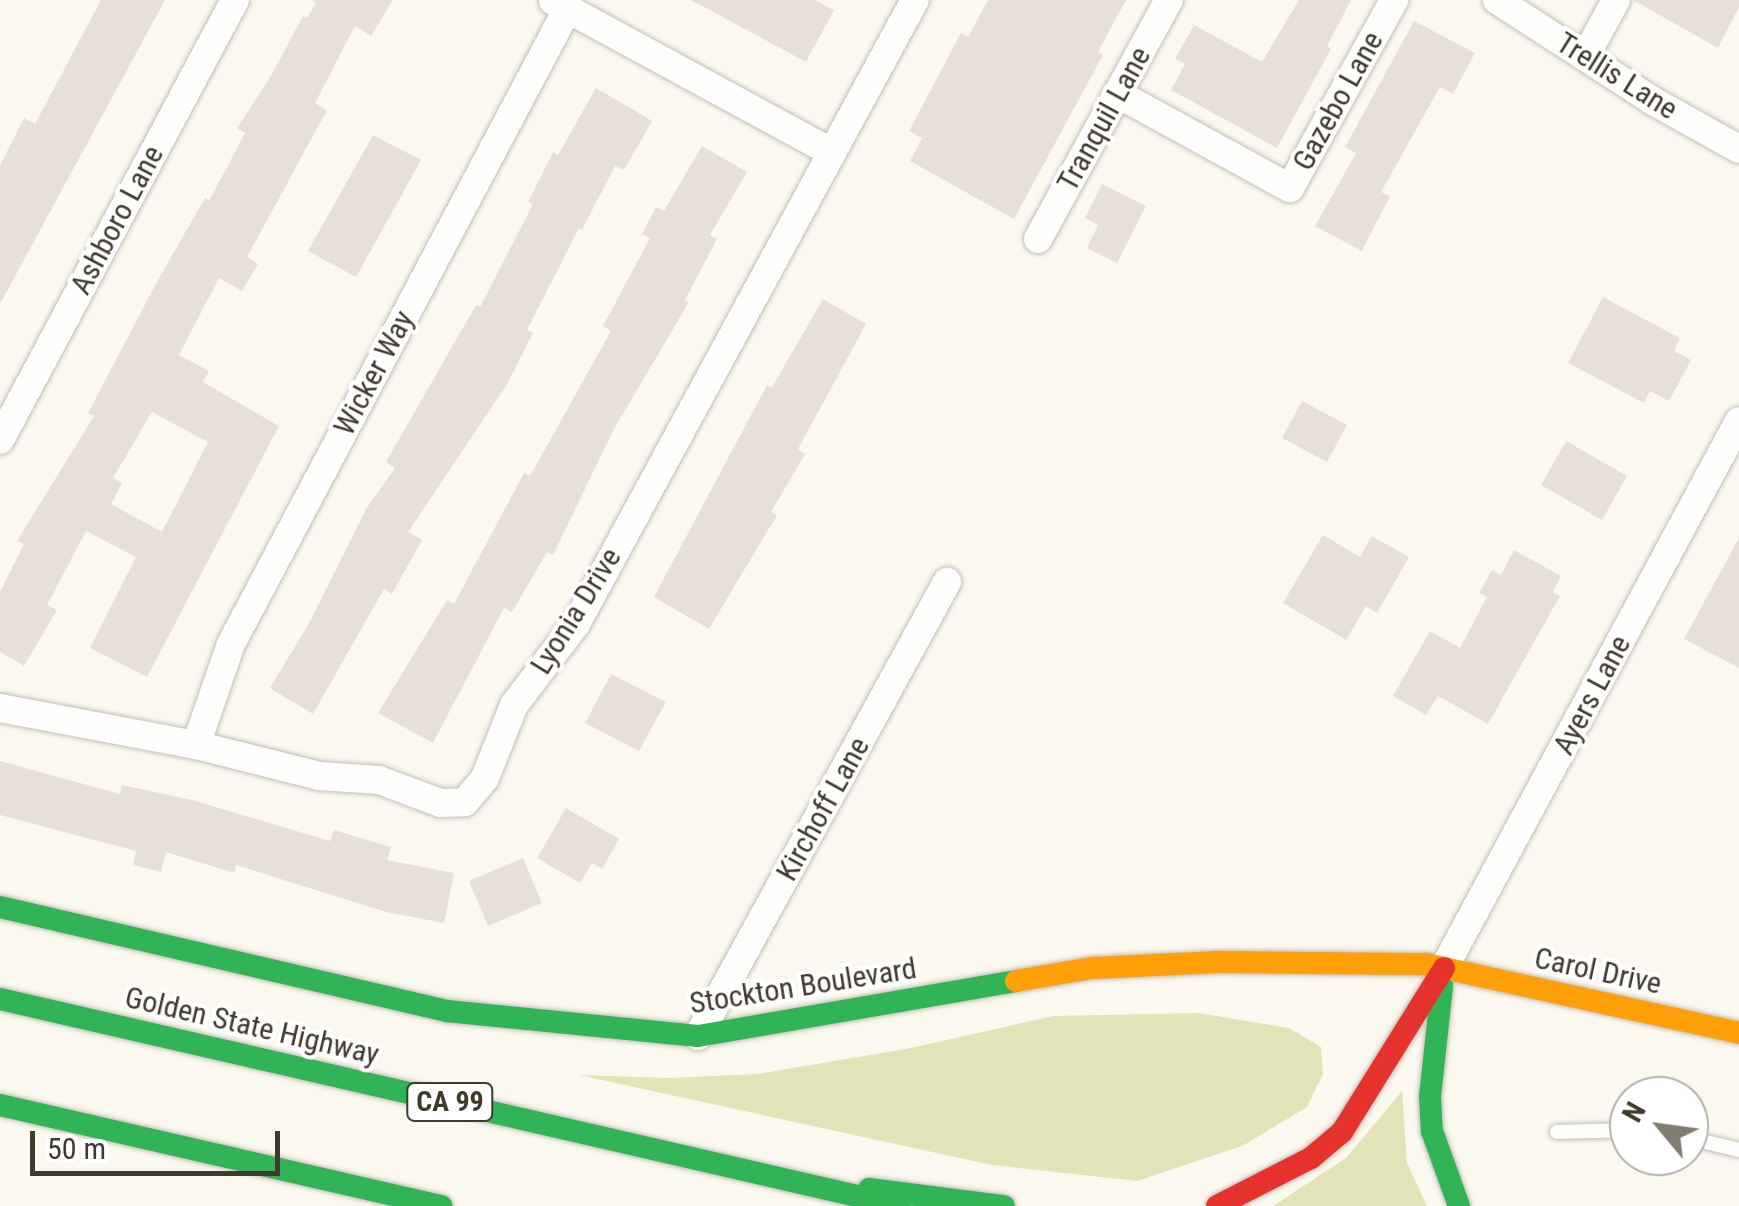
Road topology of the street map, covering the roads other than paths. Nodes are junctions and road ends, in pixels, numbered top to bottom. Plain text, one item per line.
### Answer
1 (235, 0) edge
2 (915, 0) edge
3 (1170, 0) edge
4 (1394, 0) edge
5 (1498, 0) edge
6 (1616, 0) edge
7 (560, 4) edge
8 (1585, 57) junction
9 (1118, 94) junction
10 (1739, 149) edge
11 (831, 152) junction
12 (1038, 239) dead end
13 (1739, 421) edge
14 (0, 440) edge
15 (947, 582) dead end
16 (0, 708) edge
17 (196, 746) junction
18 (0, 907) edge
19 (1444, 968) junction
20 (0, 999) edge
21 (1739, 1033) edge
22 (698, 1036) junction
23 (0, 1105) edge
24 (1609, 1131) edge
25 (1557, 1132) dead end
26 (1709, 1143) edge
27 (1739, 1150) edge
28 (795, 1180) junction
29 (442, 1206) edge
30 (900, 1206) edge
31 (1004, 1206) edge
32 (1217, 1206) edge
33 (1459, 1206) edge

1 - 14 street, Ashboro Lane
2 - 11 street, Lyonia Drive
3 - 9 street, Tranquil Lane
4 - 9 street, Gazebo Lane
5 - 8 street, Trellis Lane
6 - 8 street
7 - 11 street
7 - 17 street, Wicker Way
8 - 10 street, Trellis Lane
9 - 12 street, Tranquil Lane
11 - 17 street, Lyonia Drive
13 - 19 street, Ayers Lane
15 - 22 street, Kirchoff Lane
16 - 17 street, Lyonia Drive
18 - 22 main road, Stockton Boulevard
19 - 21 main road, Carol Drive
19 - 22 main road, Stockton Boulevard
19 - 32 main road
19 - 33 main road
20 - 28 main road, Golden State Highway / CA 99
23 - 29 main road
24 - 25 lane
26 - 27 lane
28 - 30 main road, Golden State Highway / CA 99
28 - 31 main road

